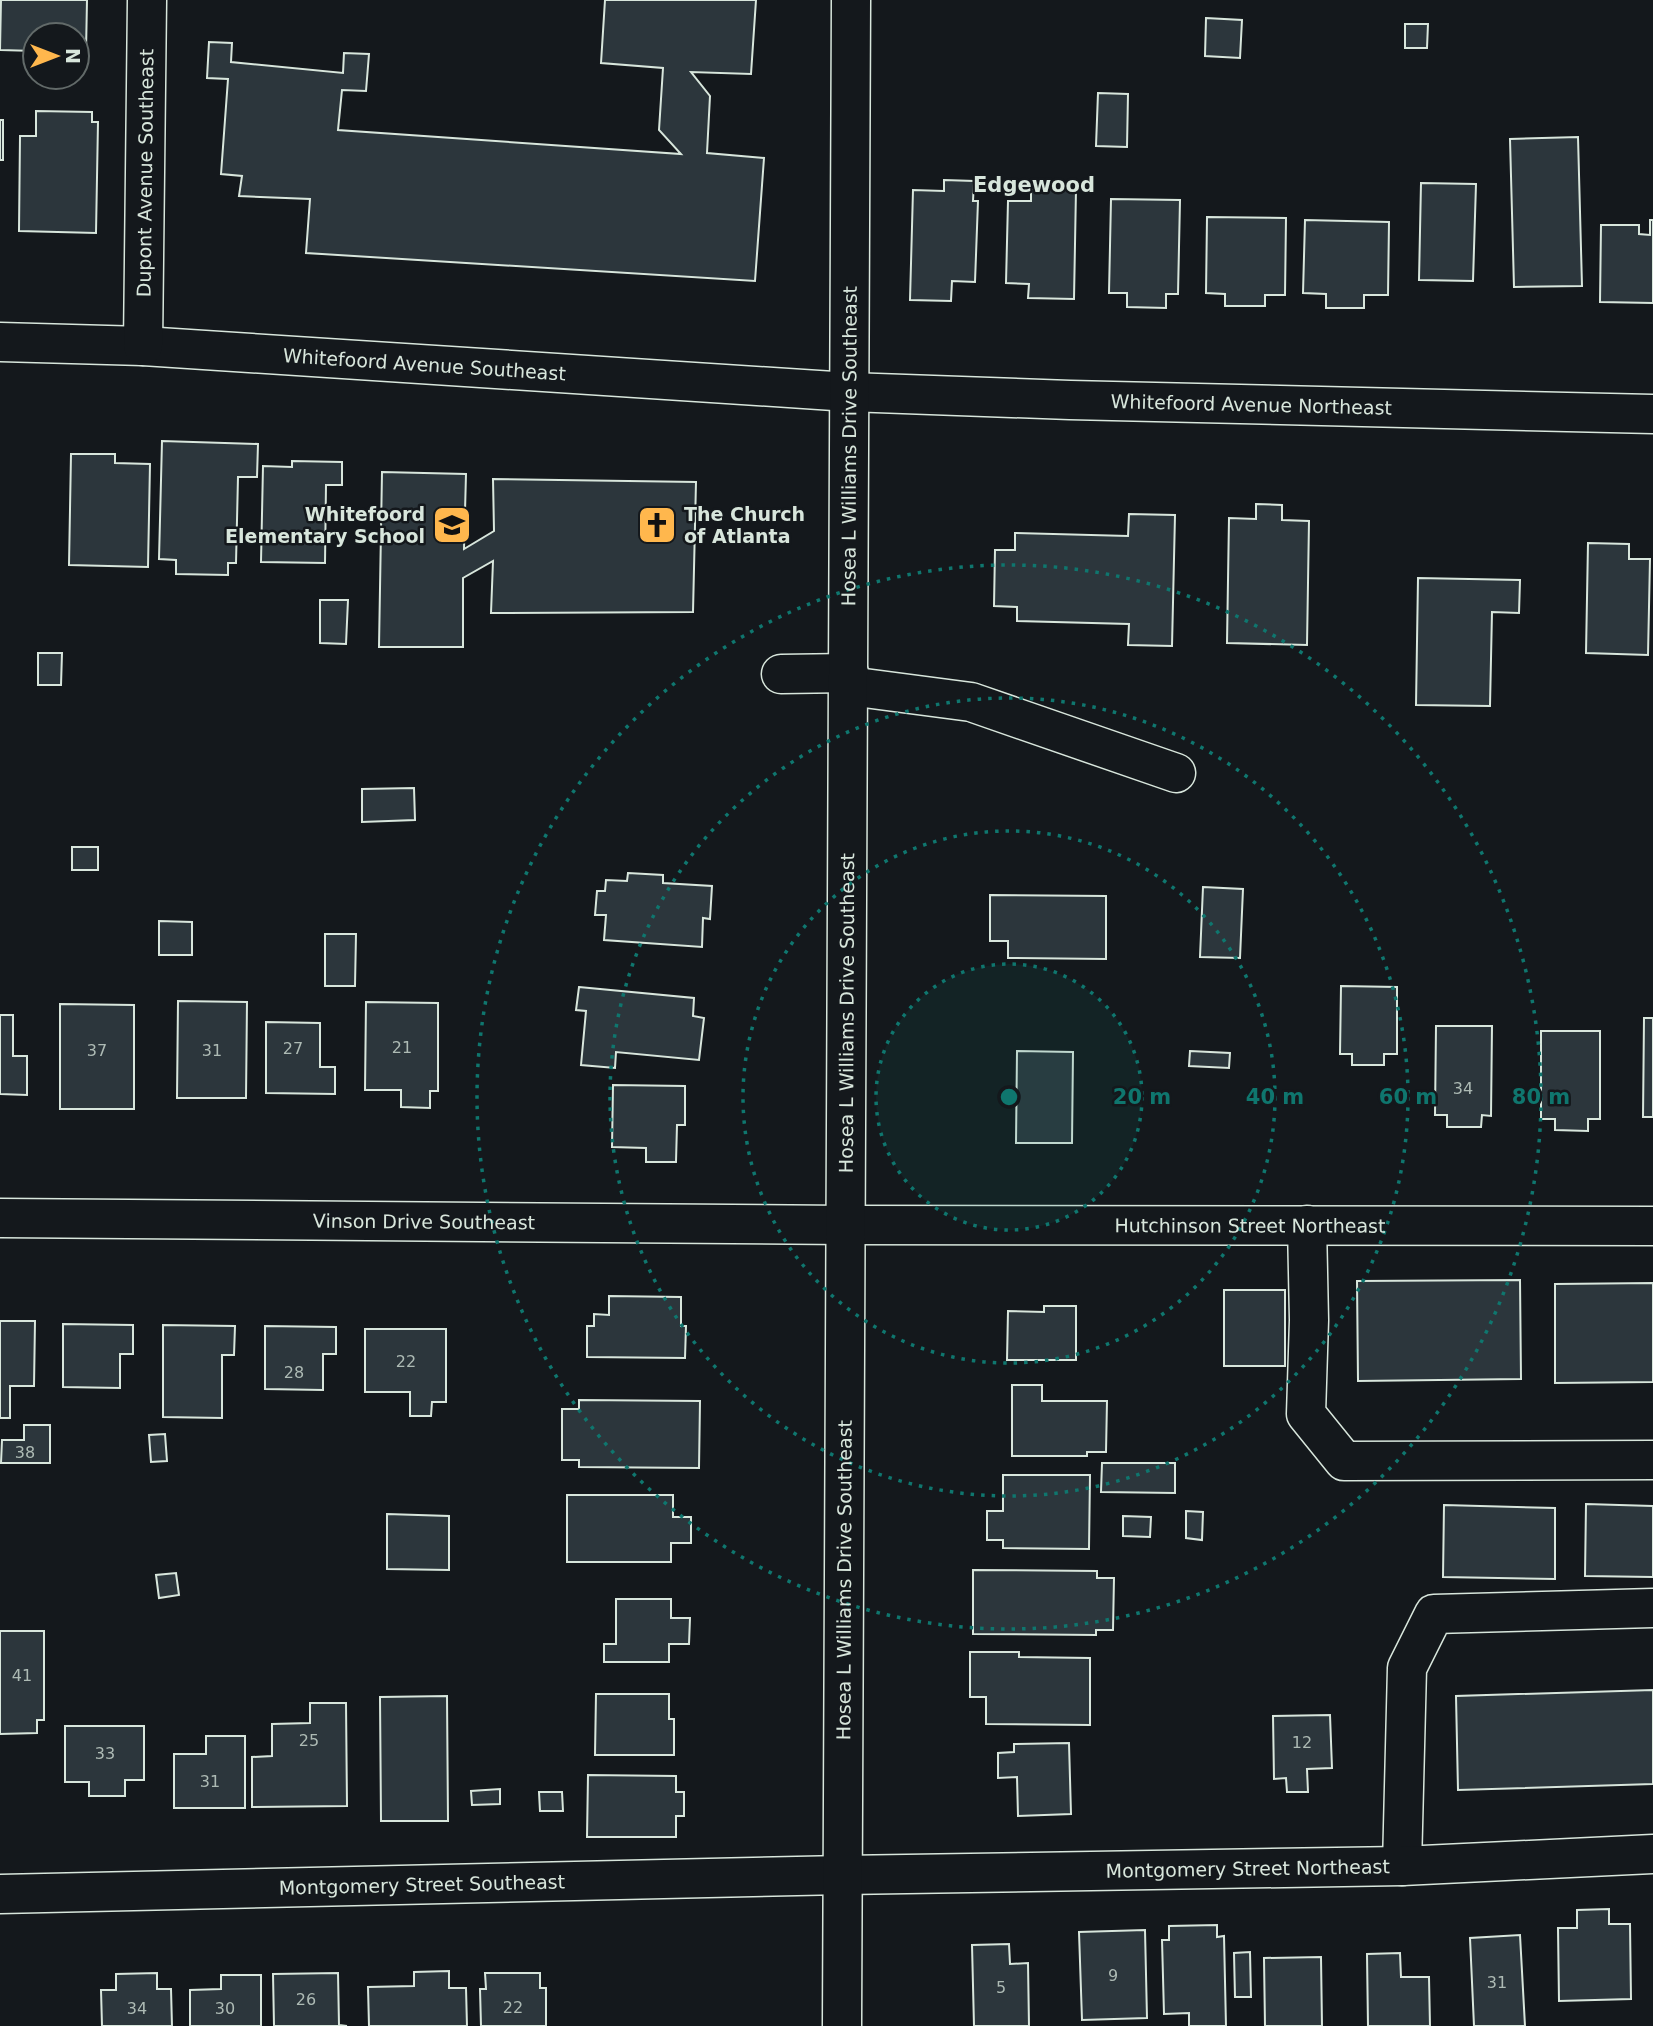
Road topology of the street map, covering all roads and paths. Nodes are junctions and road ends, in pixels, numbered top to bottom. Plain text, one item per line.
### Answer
1 (147, 0) edge
2 (851, 0) edge
3 (0, 342) edge
4 (143, 346) junction
5 (849, 391) junction
6 (1653, 414) edge
7 (781, 674) dead end
8 (849, 679) junction
9 (1176, 773) dead end
10 (0, 1218) edge
11 (846, 1225) junction
12 (1307, 1225) junction
13 (1653, 1226) edge
14 (1653, 1460) edge
15 (1653, 1608) edge
16 (1653, 1854) edge
17 (1402, 1866) junction
18 (843, 1875) junction
19 (0, 1894) edge
20 (842, 2026) edge

1 - 4 street, Dupont Avenue Southeast
2 - 5 street, Hosea L Williams Drive Southeast
3 - 4 street, Whitefoord Avenue Southeast
4 - 5 street, Whitefoord Avenue Southeast
5 - 6 street, Whitefoord Avenue Northeast
5 - 8 street, Hosea L Williams Drive Southeast
7 - 8 street
8 - 9 street
8 - 11 street, Hosea L Williams Drive Southeast
10 - 11 street, Vinson Drive Southeast
11 - 12 street, Hutchinson Street Northeast
11 - 18 street, Hosea L Williams Drive Southeast
12 - 13 street, Hutchinson Street Northeast
12 - 14 street
15 - 17 street
16 - 17 street, Montgomery Street Northeast
17 - 18 street, Montgomery Street Northeast
18 - 19 street, Montgomery Street Southeast
18 - 20 street, Hosea L Williams Drive Southeast

